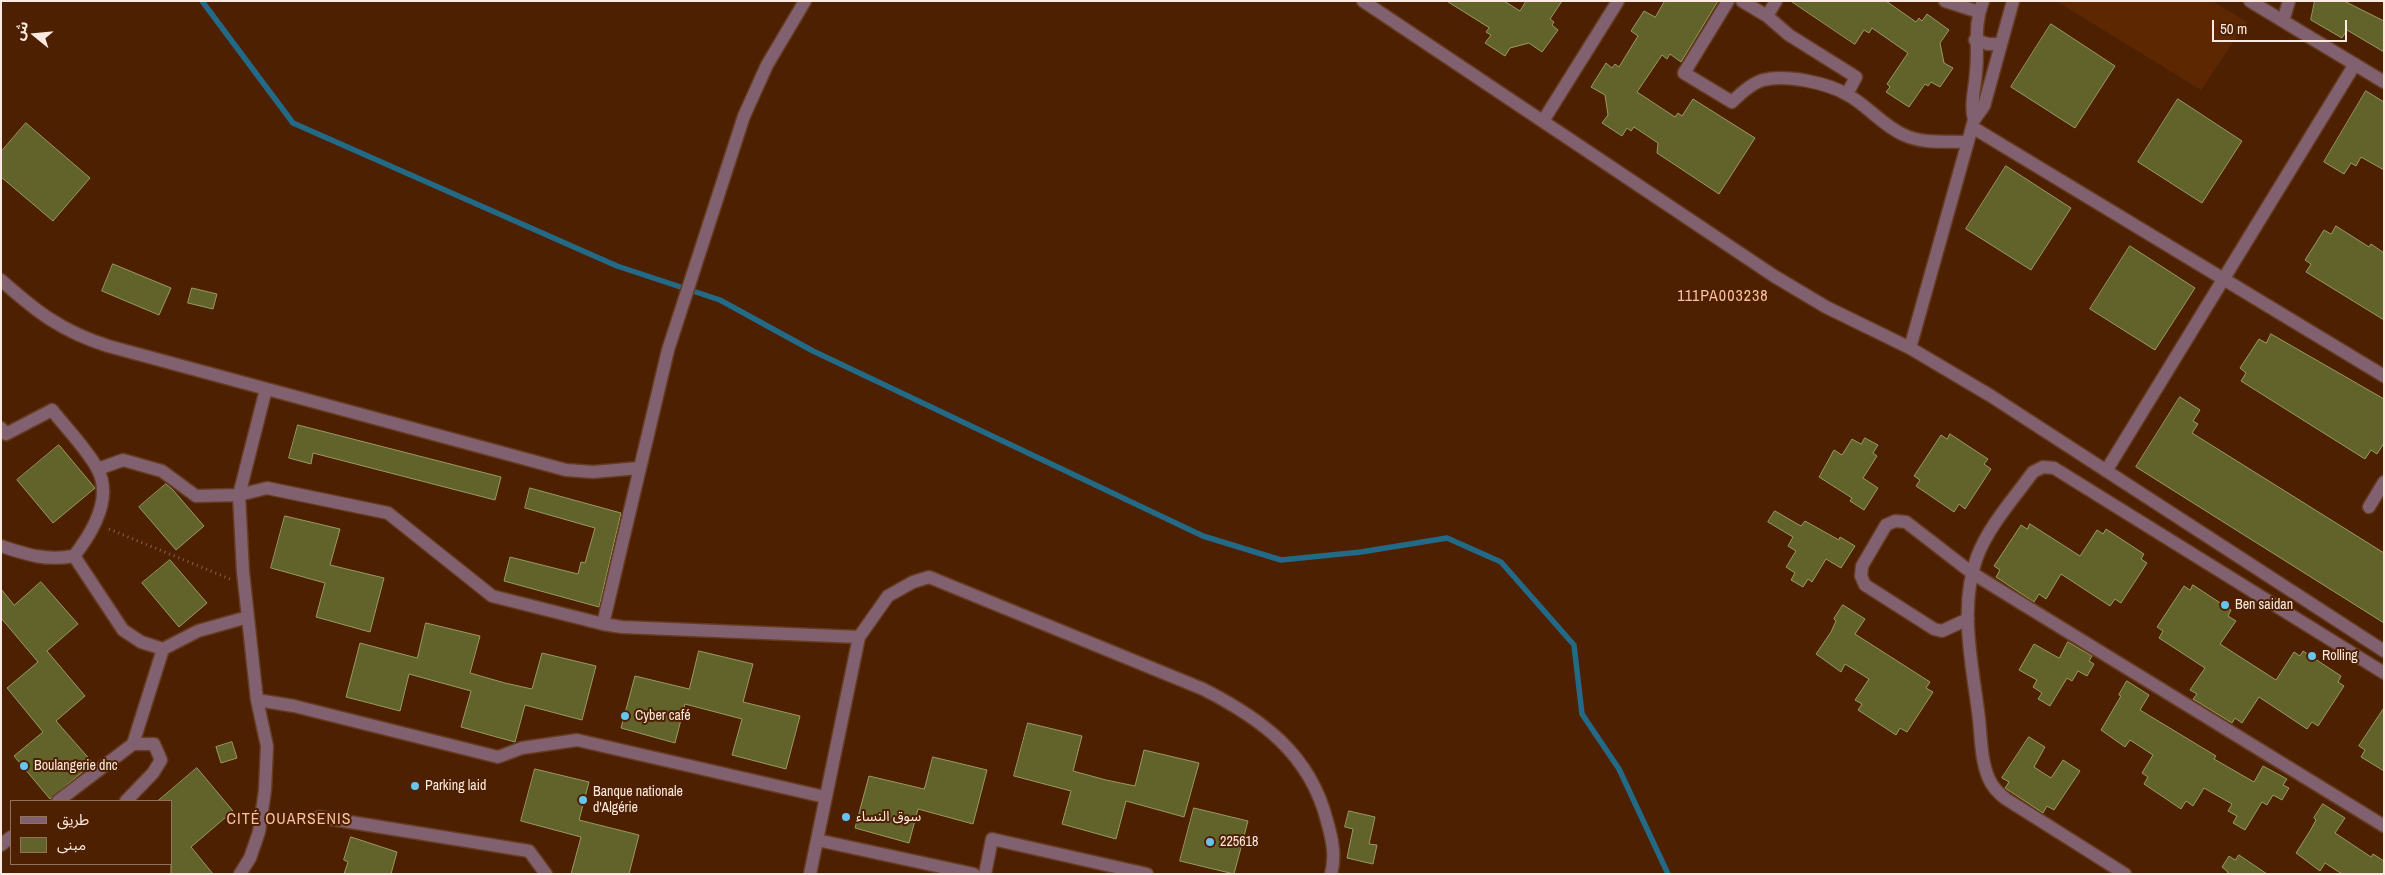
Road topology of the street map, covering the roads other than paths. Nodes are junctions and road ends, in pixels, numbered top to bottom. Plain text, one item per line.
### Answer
1 (805, 1) edge
2 (1363, 1) edge
3 (1618, 1) edge
4 (1728, 1) edge
5 (1742, 1) edge
6 (1776, 1) edge
7 (1945, 1) edge
8 (2250, 1) edge
9 (2289, 1) edge
10 (2009, 3) edge
11 (1981, 6) edge
12 (1767, 16) junction
13 (2283, 21) junction
14 (1975, 40) junction
15 (2001, 44) junction
16 (2355, 64) junction
17 (2384, 82) edge
18 (1847, 94) junction
19 (1543, 121) junction
20 (1973, 123) junction
21 (1968, 142) junction
22 (2224, 278) junction
23 (1, 280) edge
24 (1910, 348) junction
25 (2384, 376) edge
26 (266, 389) junction
27 (1, 428) edge
28 (639, 468) junction
29 (98, 469) junction
30 (2106, 471) junction
31 (2384, 482) edge
32 (240, 495) junction
33 (2368, 507) dead end
34 (1, 546) edge
35 (74, 556) junction
36 (1972, 573) junction
37 (248, 617) junction
38 (1968, 619) junction
39 (603, 624) junction
40 (859, 637) junction
41 (164, 648) junction
42 (2384, 651) edge
43 (2384, 673) edge
44 (257, 700) junction
45 (133, 744) junction
46 (825, 797) junction
47 (59, 800) edge
48 (127, 800) edge
49 (319, 817) dead end
50 (2384, 826) edge
51 (817, 840) junction
52 (240, 874) edge
53 (546, 874) edge
54 (810, 874) edge
55 (974, 874) edge
56 (985, 874) edge
57 (1148, 874) edge
58 (1331, 874) edge
59 (2125, 874) edge

1 - 28 street
2 - 19 street
3 - 19 street
4 - 18 street
5 - 12 street
6 - 12 street
7 - 11 street
8 - 13 street
9 - 13 street
10 - 15 street
11 - 14 street
12 - 18 street
13 - 16 street
14 - 15 street
14 - 20 street
15 - 20 street
16 - 17 street
16 - 22 street
18 - 21 street
19 - 24 street
20 - 21 street
20 - 22 street
21 - 24 street
22 - 25 street
22 - 30 street
23 - 26 street
24 - 30 street
26 - 28 street
26 - 32 street
27 - 29 street
28 - 39 street
29 - 32 street
29 - 35 street
30 - 42 street
31 - 33 street
32 - 37 street
32 - 39 street
34 - 35 street
35 - 41 street
36 - 38 street
36 - 38 street
36 - 43 street
36 - 50 street
37 - 41 street
37 - 44 street
38 - 59 street
39 - 40 street
40 - 46 street
40 - 58 street
41 - 45 street
44 - 46 street
44 - 52 street
45 - 47 street
45 - 48 street
46 - 51 street
49 - 53 street
51 - 54 street
51 - 55 street
56 - 57 street

